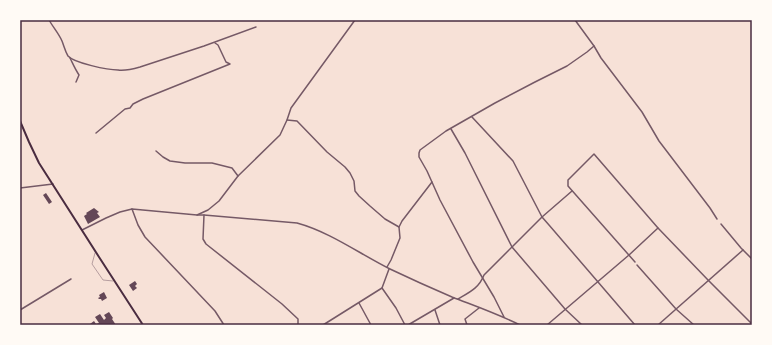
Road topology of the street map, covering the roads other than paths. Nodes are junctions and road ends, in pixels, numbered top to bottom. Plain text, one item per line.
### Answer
1 (49, 20) edge
2 (355, 20) edge
3 (575, 20) edge
4 (256, 27) dead end
5 (215, 42) junction
6 (594, 46) junction
7 (69, 57) junction
8 (76, 82) dead end
9 (472, 117) junction
10 (287, 120) junction
11 (20, 121) edge
12 (451, 129) junction
13 (96, 133) dead end
14 (156, 151) dead end
15 (238, 176) junction
16 (432, 182) junction
17 (53, 184) junction
18 (20, 188) edge
19 (572, 191) junction
20 (132, 209) junction
21 (197, 215) junction
22 (204, 215) junction
23 (542, 217) junction
24 (717, 219) dead end
25 (721, 224) dead end
26 (399, 227) junction
27 (658, 228) junction
28 (82, 230) junction
29 (512, 247) junction
30 (743, 250) junction
31 (95, 252) junction
32 (629, 255) junction
33 (752, 260) edge
34 (635, 262) dead end
35 (637, 265) dead end
36 (388, 268) junction
37 (71, 279) dead end
38 (483, 279) junction
39 (708, 280) junction
40 (115, 282) junction
41 (597, 282) junction
42 (382, 288) junction
43 (454, 298) junction
44 (458, 299) junction
45 (359, 303) junction
46 (479, 308) junction
47 (565, 309) junction
48 (676, 309) junction
49 (20, 310) edge
50 (434, 310) junction
51 (504, 317) junction
52 (752, 324) edge
53 (143, 325) edge
54 (224, 325) edge
55 (298, 325) edge
56 (323, 325) edge
57 (371, 325) edge
58 (404, 325) edge
59 (408, 325) edge
60 (440, 325) edge
61 (467, 325) edge
62 (520, 325) edge
63 (547, 325) edge
64 (582, 325) edge
65 (635, 325) edge
66 (658, 325) edge
67 (694, 325) edge

1 - 7 street
2 - 10 street
3 - 6 street
4 - 5 street
5 - 7 street
5 - 13 street
6 - 9 street
6 - 24 street
7 - 8 street
9 - 12 street
9 - 23 street
10 - 15 street
10 - 26 street
11 - 17 main road
12 - 16 street
12 - 29 street
14 - 15 street
15 - 21 street
16 - 26 street
16 - 38 street
17 - 18 street
17 - 28 main road
19 - 23 street
19 - 27 street
19 - 32 street
20 - 21 street
20 - 28 street
20 - 54 street
21 - 22 street
22 - 36 street
22 - 55 street
23 - 29 street
23 - 41 street
25 - 30 street
26 - 36 street
27 - 32 street
27 - 39 street
28 - 31 main road
29 - 38 street
29 - 47 street
30 - 33 street
30 - 39 street
31 - 40 main road
31 - 40 lane
32 - 34 street
32 - 41 street
35 - 48 street
36 - 42 street
36 - 43 street
37 - 49 street
38 - 44 street
38 - 51 street
39 - 48 street
39 - 52 street
40 - 53 main road
41 - 47 street
41 - 65 street
42 - 45 street
42 - 58 street
43 - 44 street
43 - 50 street
44 - 46 street
45 - 56 street
45 - 57 street
46 - 51 street
46 - 61 street
47 - 63 street
47 - 64 street
48 - 66 street
48 - 67 street
50 - 59 street
50 - 60 street
51 - 62 street

